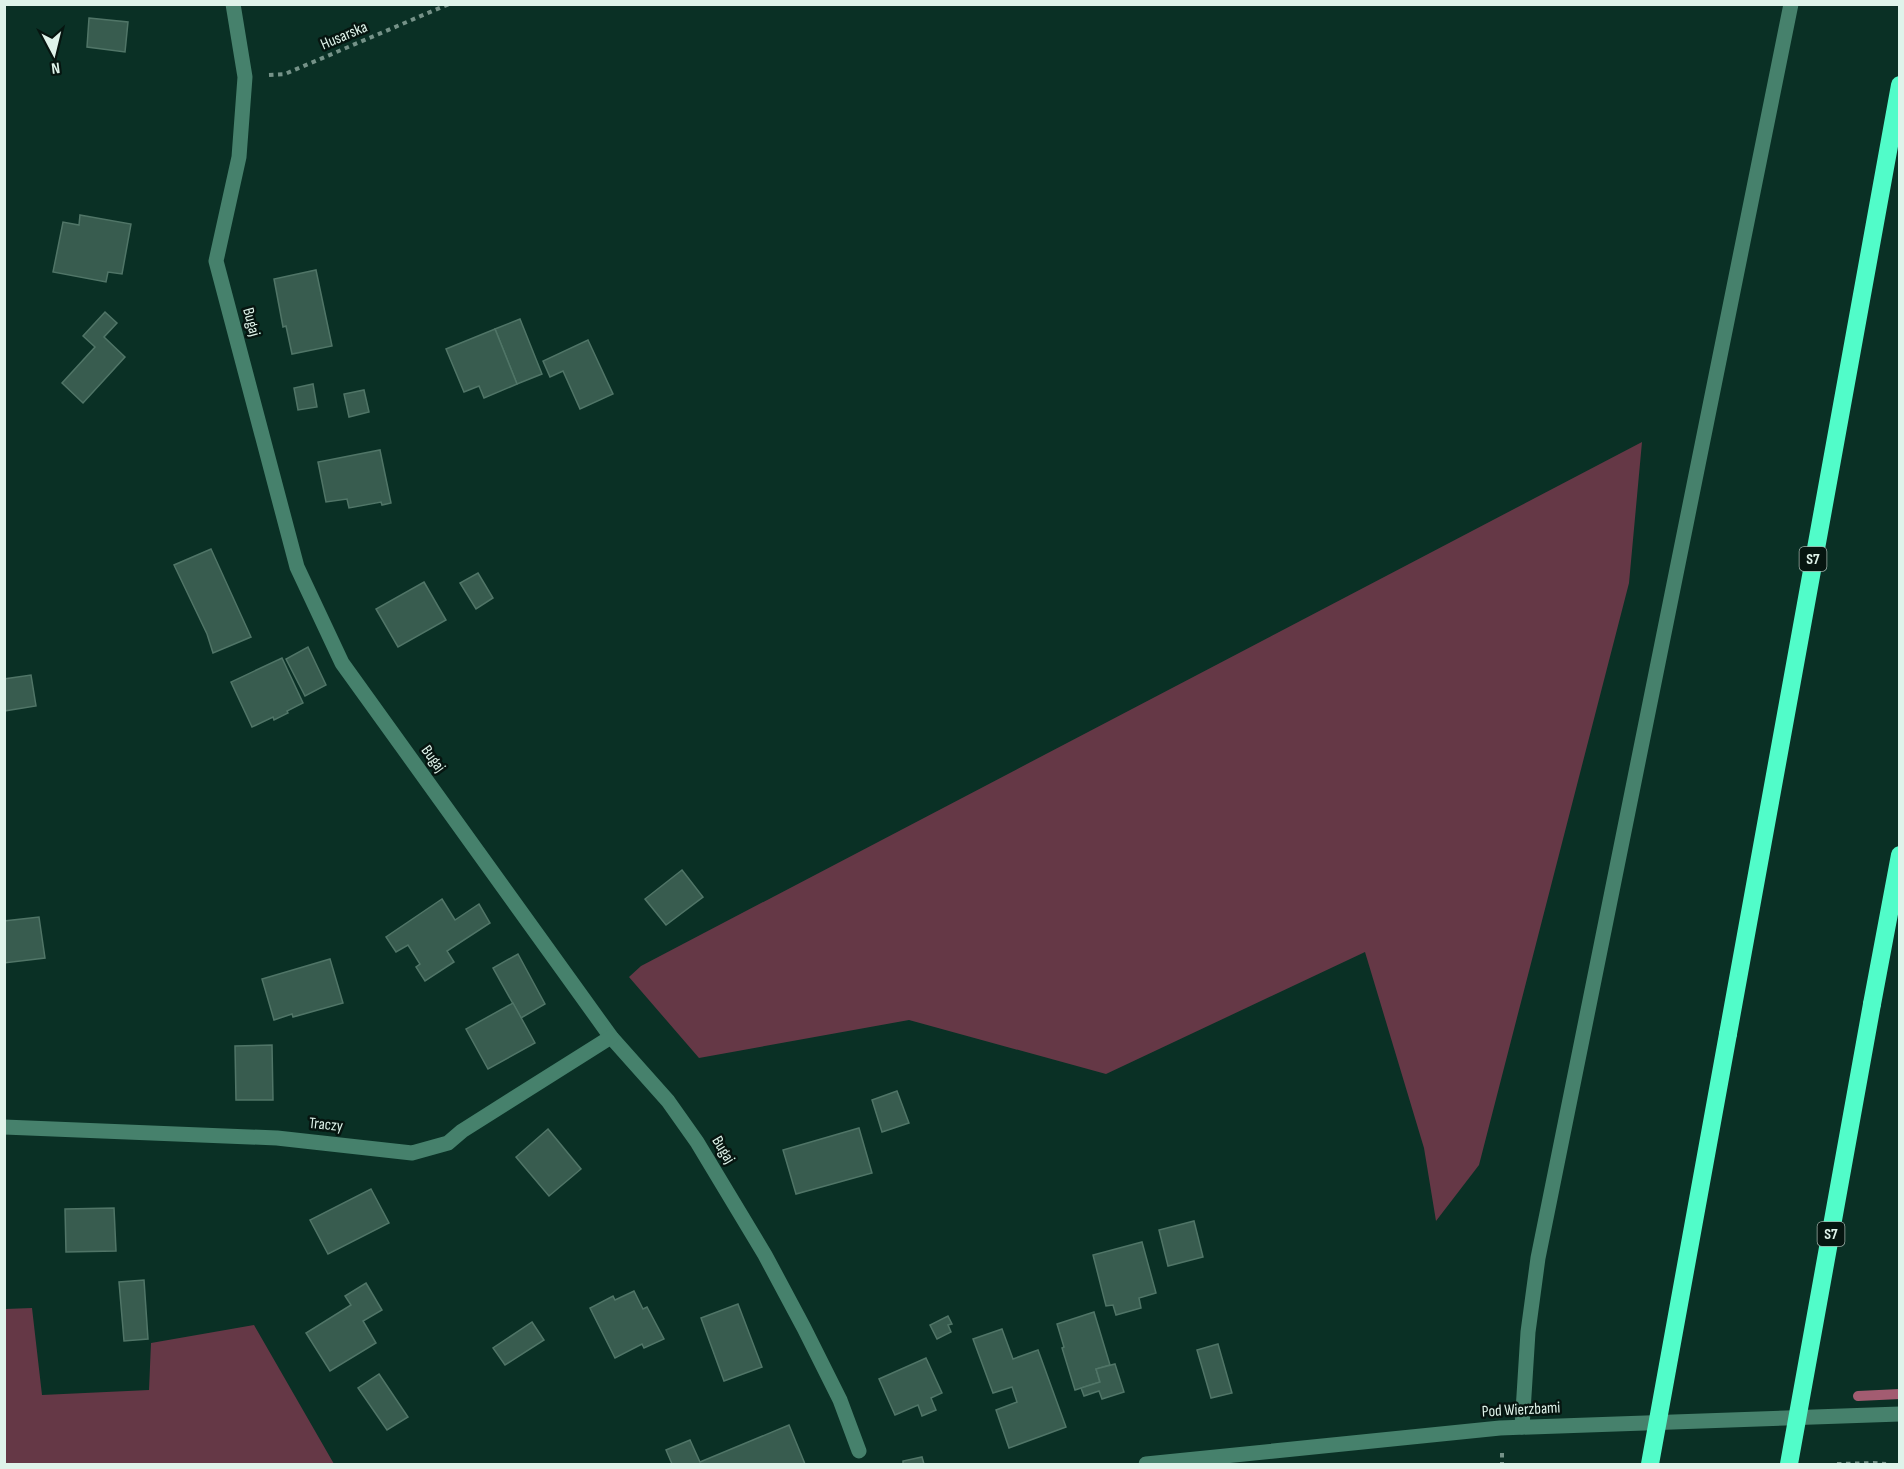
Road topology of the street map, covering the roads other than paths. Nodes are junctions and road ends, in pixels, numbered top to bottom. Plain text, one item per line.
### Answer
1 (233, 4) edge
2 (1791, 4) edge
3 (1899, 85) edge
4 (1899, 855) edge
5 (611, 1037) junction
6 (4, 1127) edge
7 (1899, 1414) edge
8 (1522, 1426) junction
9 (859, 1451) dead end
10 (1146, 1464) edge
11 (1650, 1464) edge
12 (1789, 1464) edge

1 - 5 street, Bugaj
2 - 8 street
3 - 11 highway, S7, bridge
4 - 12 highway, S7, bridge
5 - 6 street, Traczy
5 - 9 street, Bugaj
7 - 8 street, Pod Wierzbami
8 - 10 street, Pod Wierzbami

